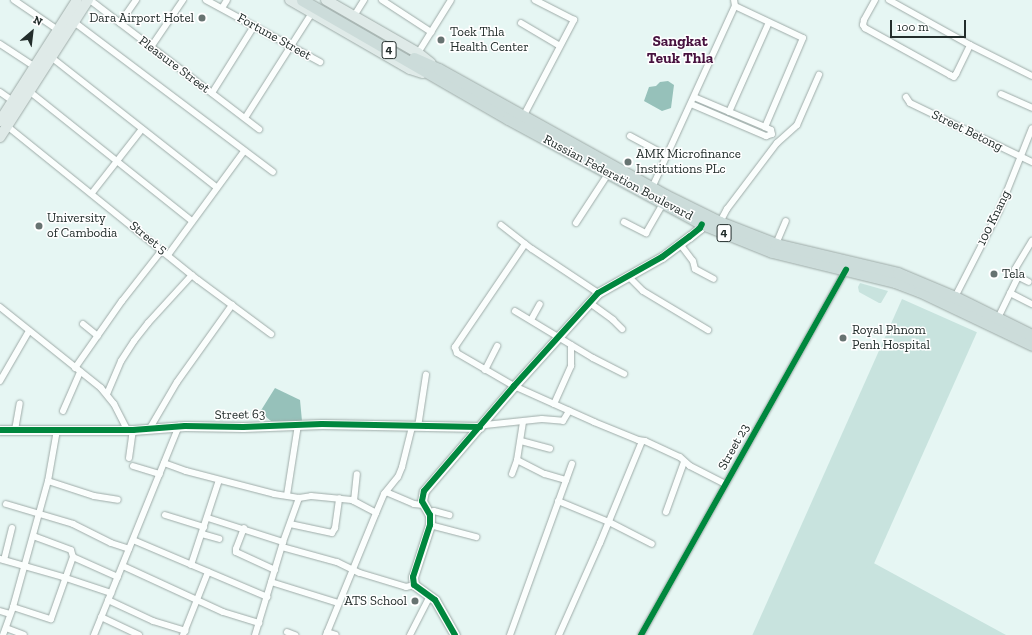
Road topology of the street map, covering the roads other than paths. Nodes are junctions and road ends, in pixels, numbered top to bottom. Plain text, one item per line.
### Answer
1 (14, 0) edge
2 (77, 0) edge
3 (89, 0) edge
4 (136, 0) edge
5 (183, 0) edge
6 (206, 0) edge
7 (227, 0) edge
8 (290, 0) edge
9 (302, 0) edge
10 (313, 0) edge
11 (326, 0) edge
12 (364, 0) edge
13 (382, 0) edge
14 (451, 0) edge
15 (536, 0) edge
16 (875, 0) edge
17 (889, 0) edge
18 (24, 3) edge
19 (734, 3) edge
20 (222, 8) junction
21 (312, 13) junction
22 (347, 19) junction
23 (74, 22) junction
24 (769, 22) junction
25 (521, 23) dead end
26 (120, 24) junction
27 (254, 26) junction
28 (58, 30) junction
29 (431, 32) junction
30 (0, 44) edge
31 (970, 45) junction
32 (292, 46) junction
33 (560, 46) junction
34 (151, 47) junction
35 (418, 53) junction
36 (51, 57) junction
37 (320, 62) dead end
38 (35, 67) junction
39 (437, 73) junction
40 (819, 75) dead end
41 (1032, 76) edge
42 (29, 91) junction
43 (0, 92) edge
44 (212, 93) junction
45 (1001, 94) dead end
46 (694, 97) junction
47 (906, 97) dead end
48 (13, 101) junction
49 (691, 104) junction
50 (1032, 108) edge
51 (729, 112) junction
52 (523, 116) junction
53 (245, 118) junction
54 (4, 123) edge
55 (765, 127) junction
56 (1032, 128) edge
57 (142, 129) junction
58 (259, 129) dead end
59 (630, 136) dead end
60 (0, 137) edge
61 (244, 151) junction
62 (667, 156) junction
63 (1022, 157) junction
64 (117, 161) junction
65 (1032, 162) edge
66 (273, 172) dead end
67 (608, 174) junction
68 (216, 187) junction
69 (650, 192) junction
70 (92, 193) junction
71 (663, 204) junction
72 (192, 221) junction
73 (786, 221) dead end
74 (624, 222) dead end
75 (720, 222) junction
76 (576, 223) dead end
77 (702, 224) junction
78 (501, 225) dead end
79 (1032, 241) edge
80 (525, 244) junction
81 (680, 244) junction
82 (776, 244) junction
83 (162, 250) junction
84 (168, 255) junction
85 (846, 270) junction
86 (192, 275) junction
87 (628, 276) junction
88 (1017, 276) junction
89 (714, 279) dead end
90 (1029, 282) dead end
91 (598, 293) junction
92 (1010, 293) junction
93 (953, 301) junction
94 (590, 303) junction
95 (540, 304) dead end
96 (1032, 304) edge
97 (232, 305) junction
98 (0, 307) edge
99 (515, 311) dead end
100 (531, 320) junction
101 (994, 321) junction
102 (83, 324) dead end
103 (622, 329) dead end
104 (708, 330) dead end
105 (29, 331) junction
106 (271, 334) dead end
107 (1032, 335) edge
108 (98, 336) junction
109 (559, 337) junction
110 (571, 345) junction
111 (1032, 345) edge
112 (496, 346) dead end
113 (78, 370) junction
114 (485, 370) junction
115 (624, 374) dead end
116 (426, 375) dead end
117 (0, 381) edge
118 (514, 386) junction
119 (107, 394) junction
120 (20, 403) dead end
121 (554, 404) junction
122 (63, 411) dead end
123 (569, 411) junction
124 (523, 421) junction
125 (298, 425) junction
126 (481, 425) junction
127 (179, 426) junction
128 (415, 427) junction
129 (150, 428) junction
130 (0, 430) edge
131 (15, 430) junction
132 (57, 430) junction
133 (130, 430) junction
134 (521, 441) junction
135 (642, 441) junction
136 (550, 449) dead end
137 (129, 458) dead end
138 (517, 460) junction
139 (684, 462) junction
140 (164, 463) junction
141 (572, 464) dead end
142 (133, 466) dead end
143 (160, 474) junction
144 (358, 474) dead end
145 (512, 474) dead end
146 (219, 480) junction
147 (566, 480) junction
148 (48, 481) junction
149 (726, 484) junction
150 (386, 492) junction
151 (287, 495) junction
152 (299, 498) junction
153 (339, 498) junction
154 (118, 500) dead end
155 (354, 501) junction
156 (558, 501) junction
157 (6, 504) dead end
158 (423, 505) junction
159 (666, 512) dead end
160 (38, 513) junction
161 (376, 513) junction
162 (429, 513) junction
163 (165, 515) dead end
164 (449, 515) dead end
165 (208, 518) junction
166 (609, 522) junction
167 (290, 524) junction
168 (430, 525) junction
169 (12, 528) dead end
170 (244, 528) junction
171 (203, 530) junction
172 (33, 536) junction
173 (476, 537) dead end
174 (219, 539) dead end
175 (133, 540) junction
176 (282, 544) junction
177 (652, 544) dead end
178 (129, 549) junction
179 (73, 557) junction
180 (2, 560) edge
181 (191, 565) junction
182 (25, 566) junction
183 (123, 566) junction
184 (353, 568) junction
185 (275, 570) junction
186 (208, 572) junction
187 (65, 577) junction
188 (118, 577) junction
189 (271, 582) junction
190 (414, 585) junction
191 (111, 593) junction
192 (430, 596) junction
193 (267, 597) junction
194 (108, 600) junction
195 (197, 600) junction
196 (338, 603) junction
197 (13, 607) junction
198 (0, 611) edge
199 (10, 614) junction
200 (101, 617) junction
201 (259, 623) junction
202 (6, 628) junction
203 (287, 632) dead end
204 (184, 633) edge
205 (326, 633) edge
206 (3, 635) edge
207 (24, 635) edge
208 (94, 635) edge
209 (140, 635) edge
210 (255, 635) edge
211 (295, 635) edge
212 (336, 635) edge
213 (410, 635) edge
214 (455, 635) edge
215 (510, 635) edge
216 (559, 635) edge
217 (641, 635) edge

1 - 18 street
2 - 28 main road
3 - 23 main road
3 - 26 street, Pleasure Street
4 - 26 street
5 - 34 street
6 - 20 street, Fortune Street
7 - 20 street
8 - 21 main road, Russian Federation Boulevard
9 - 22 highway, 4
10 - 22 highway, 4
11 - 22 main road, Russian Federation Boulevard
12 - 22 street
13 - 29 street
14 - 29 street
15 - 33 street
16 - 31 street
17 - 31 street
18 - 28 street
19 - 24 street
19 - 46 street
20 - 27 street, Fortune Street
21 - 32 street
21 - 39 main road, Russian Federation Boulevard
22 - 35 main road, Russian Federation Boulevard
22 - 39 highway, Russian Federation Boulevard / 4
23 - 36 main road
23 - 61 street
24 - 51 street
24 - 55 street
25 - 33 street
26 - 34 street, Pleasure Street
27 - 32 street, Fortune Street
27 - 44 street
28 - 38 main road
29 - 35 street
30 - 38 street
31 - 41 street
32 - 37 street, Fortune Street
32 - 53 street
33 - 52 street
34 - 44 street, Pleasure Street
35 - 39 main road, Russian Federation Boulevard
36 - 42 main road
36 - 57 street
38 - 48 main road
39 - 52 highway, Russian Federation Boulevard / 4
39 - 67 highway, Russian Federation Boulevard / 4
40 - 75 street
42 - 54 main road
42 - 64 street
43 - 48 street
44 - 53 street, Pleasure Street
45 - 50 street
46 - 49 street
46 - 51 street
47 - 63 street, Street Betong
48 - 54 main road
49 - 55 street
49 - 62 street
51 - 55 street
52 - 69 highway, Russian Federation Boulevard / 4
53 - 58 street, Pleasure Street
54 - 60 main road
54 - 70 street, Street 5
56 - 63 street, 100 Knang
57 - 64 street
57 - 68 street
59 - 62 street
61 - 66 street
61 - 68 street
62 - 69 street
63 - 65 street, Street Betong
63 - 93 street, 100 Knang
64 - 70 street
64 - 72 street
67 - 69 highway, Russian Federation Boulevard / 4
67 - 76 street
68 - 72 street
69 - 71 highway, Russian Federation Boulevard / 4
69 - 75 highway, Russian Federation Boulevard / 4
70 - 83 street, Street 5
71 - 74 street
71 - 77 highway, Russian Federation Boulevard / 4
72 - 84 street
73 - 82 street
75 - 82 highway, Russian Federation Boulevard / 4
77 - 81 street
77 - 85 highway, Russian Federation Boulevard / 4
78 - 80 street
79 - 88 street
80 - 91 street
80 - 114 street
81 - 87 street
81 - 89 street
82 - 93 highway, Russian Federation Boulevard / 4
83 - 84 street, Street 5
83 - 108 street
84 - 86 street, Street 5
85 - 93 highway, Russian Federation Boulevard / 4
85 - 149 street, Street 23
86 - 97 street, Street 5
86 - 119 street
87 - 91 street
87 - 104 street
88 - 90 street
88 - 92 street
91 - 94 street
92 - 96 street
92 - 101 street
93 - 101 highway, Russian Federation Boulevard / 4
94 - 103 street
94 - 109 street
95 - 100 street
97 - 106 street, Street 5
97 - 129 street
98 - 105 street
99 - 100 street
100 - 109 street
101 - 107 highway, Russian Federation Boulevard / 4
101 - 111 highway, Russian Federation Boulevard / 4
102 - 108 street
105 - 113 street
105 - 117 street
108 - 113 street
109 - 110 street
109 - 118 street
110 - 115 street
110 - 121 street
112 - 114 street
113 - 119 street
113 - 122 street
114 - 118 street
116 - 128 street
118 - 121 street
118 - 126 street
119 - 133 street
120 - 131 street
121 - 123 street
123 - 124 street
123 - 135 street
124 - 126 street
124 - 134 street
125 - 127 street, Street 63
125 - 128 street, Street 63
125 - 151 street
126 - 128 street, Street 63
126 - 158 street
127 - 129 street, Street 63
127 - 140 street
128 - 150 street
129 - 133 street, Street 63
130 - 131 street, Street 63
131 - 132 street, Street 63
132 - 133 street, Street 63
132 - 148 street
133 - 137 street
134 - 136 street
134 - 138 street
135 - 139 street
135 - 166 street
138 - 145 street
138 - 147 street
139 - 149 street
139 - 159 street
140 - 143 street
140 - 146 street
141 - 147 street
142 - 143 street
143 - 175 street
144 - 155 street
146 - 151 street
146 - 165 street
147 - 156 street
148 - 154 street
148 - 160 street
149 - 217 street, Street 23
150 - 158 street
150 - 161 street
151 - 152 street
152 - 153 street
152 - 167 street
153 - 155 street
153 - 167 street
155 - 161 street
156 - 166 street
156 - 215 street
157 - 160 street
158 - 162 street
160 - 172 street
160 - 178 street
161 - 184 street
162 - 164 street
162 - 168 street
163 - 171 street
165 - 170 street
165 - 171 street
166 - 177 street
166 - 216 street
167 - 176 street
168 - 173 street
168 - 190 street
169 - 180 street
170 - 176 street
170 - 185 street
171 - 174 street
171 - 181 street
172 - 179 street
172 - 182 street
175 - 178 street
175 - 181 street
176 - 184 street
176 - 185 street
178 - 183 street
179 - 187 street
179 - 188 street
180 - 182 street
181 - 186 street
182 - 187 street
182 - 197 street
183 - 188 street
183 - 195 street
184 - 190 street
184 - 196 street
185 - 189 street
186 - 193 street
186 - 195 street
187 - 191 street
187 - 197 street
188 - 191 street
189 - 193 street
189 - 196 street
190 - 192 street
191 - 194 street
192 - 213 street
192 - 214 street
193 - 201 street
194 - 200 street
194 - 204 street
195 - 201 street
195 - 204 street
196 - 205 street
197 - 199 street
198 - 199 street
199 - 202 street
200 - 208 street
200 - 209 street
201 - 210 street
202 - 206 street
202 - 207 street
203 - 211 street
205 - 212 street

